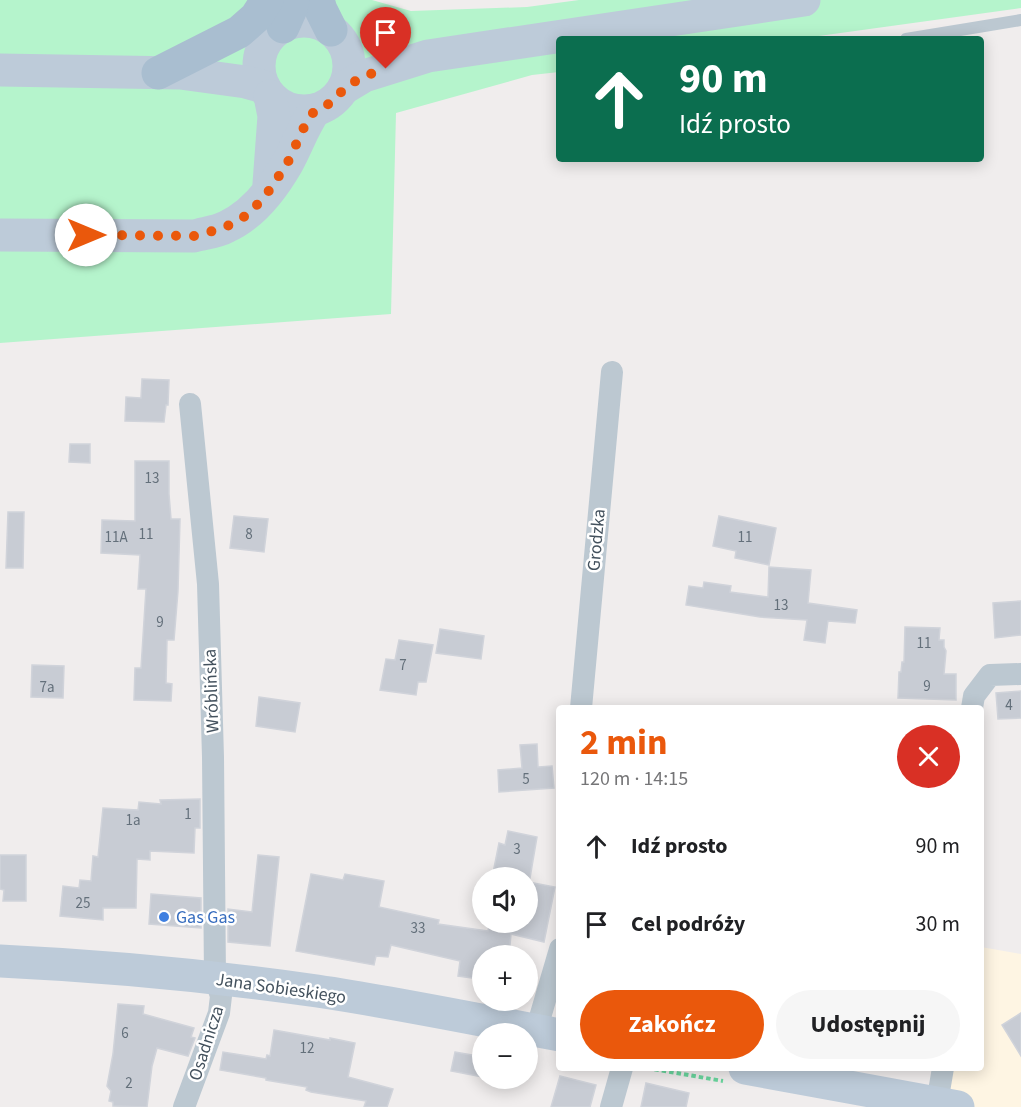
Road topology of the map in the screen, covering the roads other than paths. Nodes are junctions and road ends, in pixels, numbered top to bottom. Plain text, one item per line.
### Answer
1 (318, 0) edge
2 (804, 0) edge
3 (276, 19) edge
4 (1021, 20) edge
5 (562, 36) edge
6 (924, 36) edge
7 (556, 37) edge
8 (338, 39) junction
9 (428, 56) junction
10 (0, 70) edge
11 (169, 73) junction
12 (344, 88) junction
13 (267, 91) junction
14 (315, 110) junction
15 (268, 192) junction
16 (0, 235) edge
17 (612, 372) dead end
18 (190, 404) dead end
19 (1021, 674) edge
20 (580, 705) edge
21 (972, 705) edge
22 (0, 961) edge
23 (556, 977) edge
24 (215, 978) junction
25 (548, 1033) edge
26 (621, 1071) edge
27 (943, 1071) edge
28 (736, 1075) edge
29 (948, 1105) edge
30 (184, 1107) edge
31 (610, 1107) edge

1 - 8 main road
2 - 5 street
3 - 8 street
3 - 11 main road
3 - 11 street
3 - 13 street
4 - 6 lane
7 - 9 street
8 - 9 street
8 - 12 street
9 - 12 street
10 - 11 street
11 - 13 street
12 - 14 street
13 - 14 street
13 - 15 street
14 - 15 street
15 - 16 street
17 - 20 street, Grodzka
18 - 24 street, Wróblińska
19 - 21 street
22 - 24 street, Jana Sobieskiego
23 - 25 street
24 - 25 street, Jana Sobieskiego
24 - 30 street, Osadnicza
26 - 31 street
27 - 29 street
28 - 29 street

